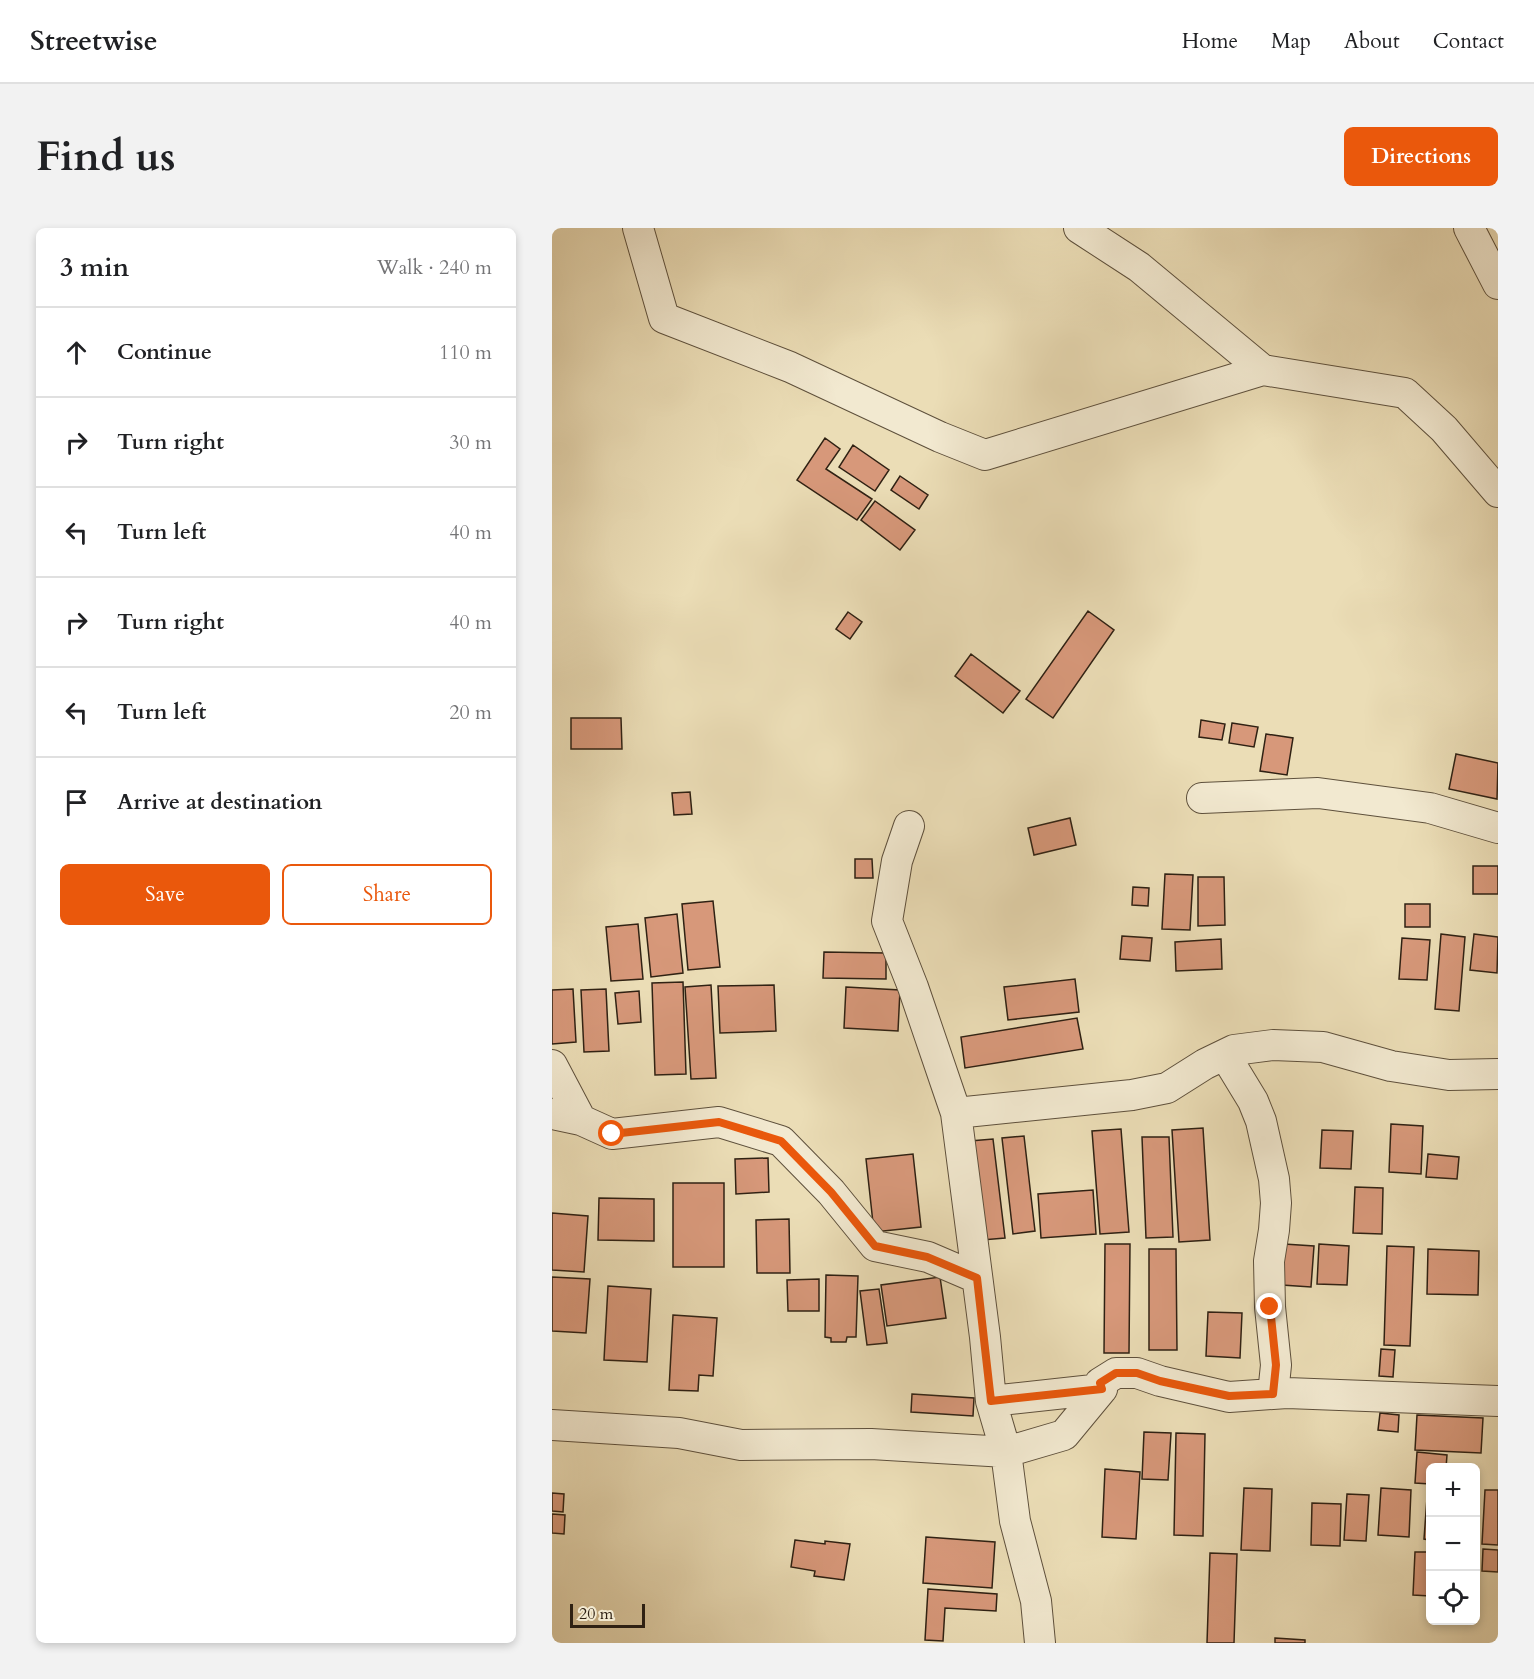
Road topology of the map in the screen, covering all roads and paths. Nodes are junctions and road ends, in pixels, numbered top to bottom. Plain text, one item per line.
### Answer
1 (638, 228) edge
2 (1079, 228) edge
3 (1469, 228) edge
4 (1498, 284) edge
5 (1263, 370) junction
6 (1498, 492) edge
7 (1202, 798) dead end
8 (909, 826) dead end
9 (1498, 828) edge
10 (1225, 1054) junction
11 (552, 1065) edge
12 (1498, 1074) edge
13 (956, 1113) junction
14 (552, 1114) edge
15 (581, 1120) junction
16 (977, 1278) junction
17 (1102, 1389) junction
18 (1273, 1394) junction
19 (991, 1401) junction
20 (1498, 1401) edge
21 (552, 1425) edge
22 (1006, 1452) junction
23 (1040, 1643) edge

1 - 5 street
2 - 5 street
3 - 4 street
5 - 6 street
7 - 9 street
8 - 13 street
10 - 12 street
10 - 13 street
10 - 18 street
11 - 15 street
13 - 16 street
14 - 15 street
15 - 16 street
16 - 19 street
17 - 18 street
17 - 19 street
17 - 22 street
18 - 20 street
19 - 22 street
21 - 22 street
22 - 23 street

